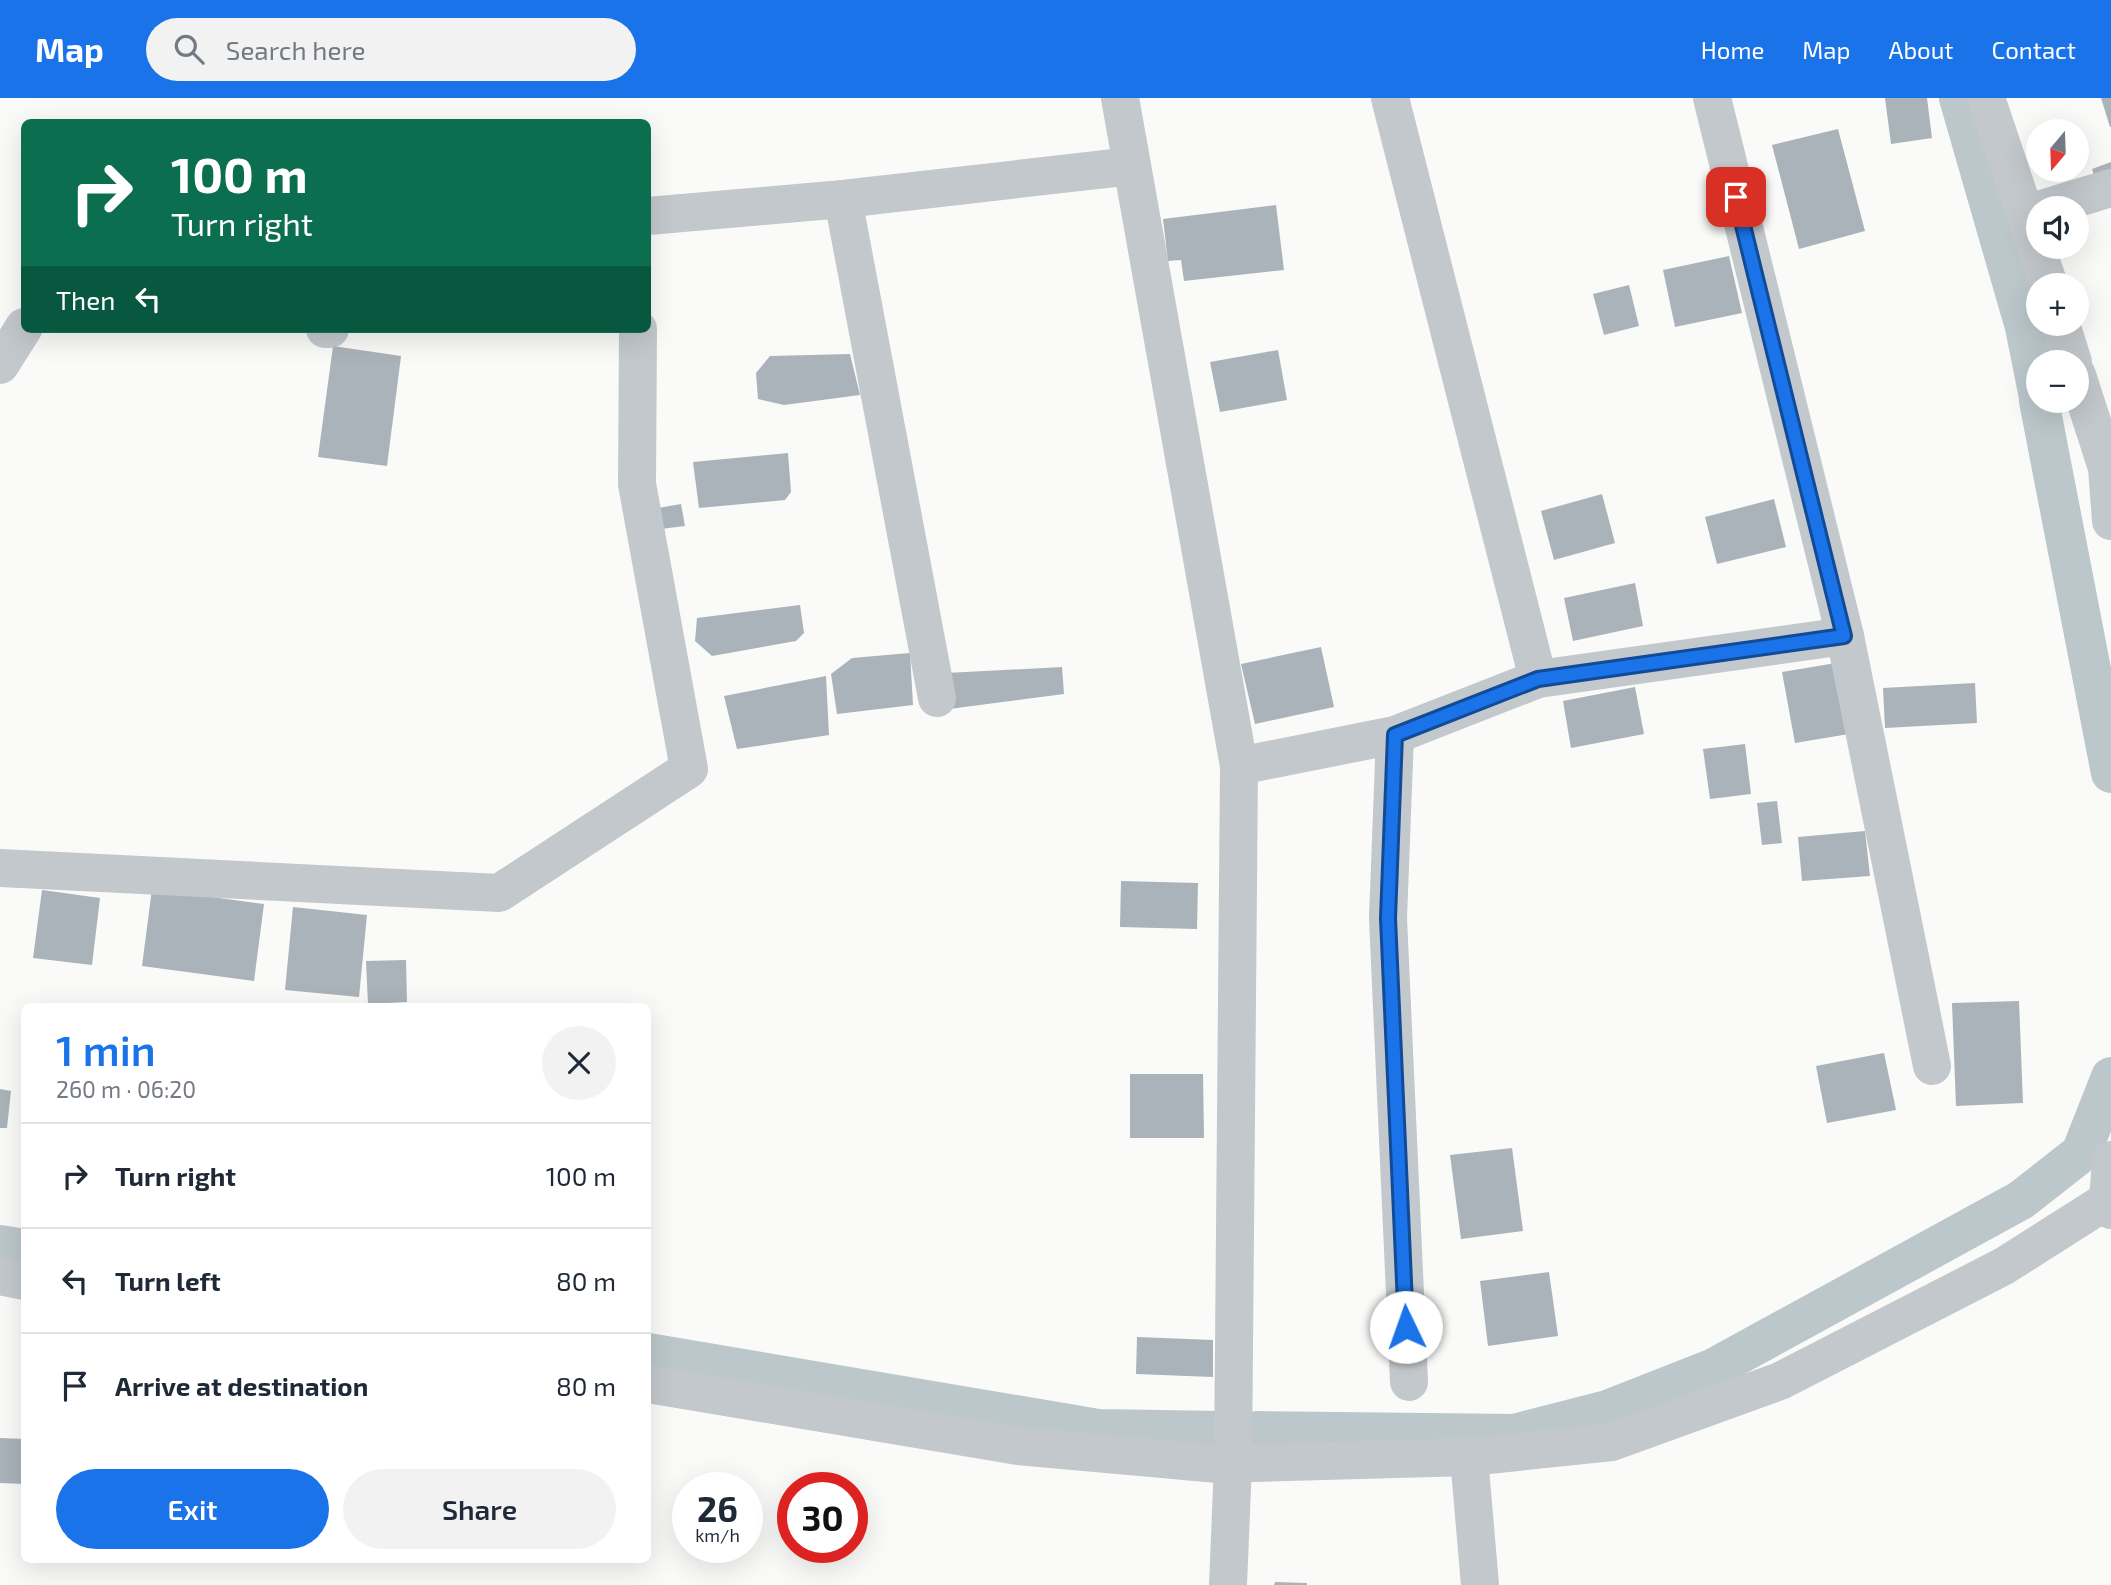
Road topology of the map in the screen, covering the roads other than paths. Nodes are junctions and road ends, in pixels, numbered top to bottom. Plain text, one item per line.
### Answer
1 (1120, 98) edge
2 (1390, 98) edge
3 (1712, 98) edge
4 (1986, 98) edge
5 (1132, 166) junction
6 (2111, 188) edge
7 (2030, 196) edge
8 (2085, 196) edge
9 (843, 199) junction
10 (651, 216) edge
11 (21, 332) edge
12 (638, 333) edge
13 (0, 365) edge
14 (2089, 409) edge
15 (2109, 467) edge
16 (2111, 521) edge
17 (1844, 636) junction
18 (1538, 679) junction
19 (937, 698) dead end
20 (1395, 735) junction
21 (1239, 766) junction
22 (0, 868) edge
23 (1932, 1066) dead end
24 (2111, 1160) edge
25 (2110, 1205) edge
26 (0, 1276) edge
27 (21, 1280) edge
28 (1409, 1382) dead end
29 (651, 1385) edge
30 (1469, 1457) junction
31 (1234, 1464) junction
32 (1228, 1585) edge
33 (1480, 1585) edge

1 - 5 street
2 - 18 street
3 - 17 street
4 - 7 street
5 - 9 street
5 - 21 street
6 - 8 street
9 - 10 street
9 - 19 street
11 - 13 street
12 - 22 street
14 - 15 street
15 - 16 street
17 - 18 street
17 - 23 street
18 - 20 street
20 - 21 street
20 - 28 street
21 - 31 street
24 - 25 street
25 - 30 street
26 - 27 street
29 - 31 street
30 - 31 street
30 - 33 street
31 - 32 street

